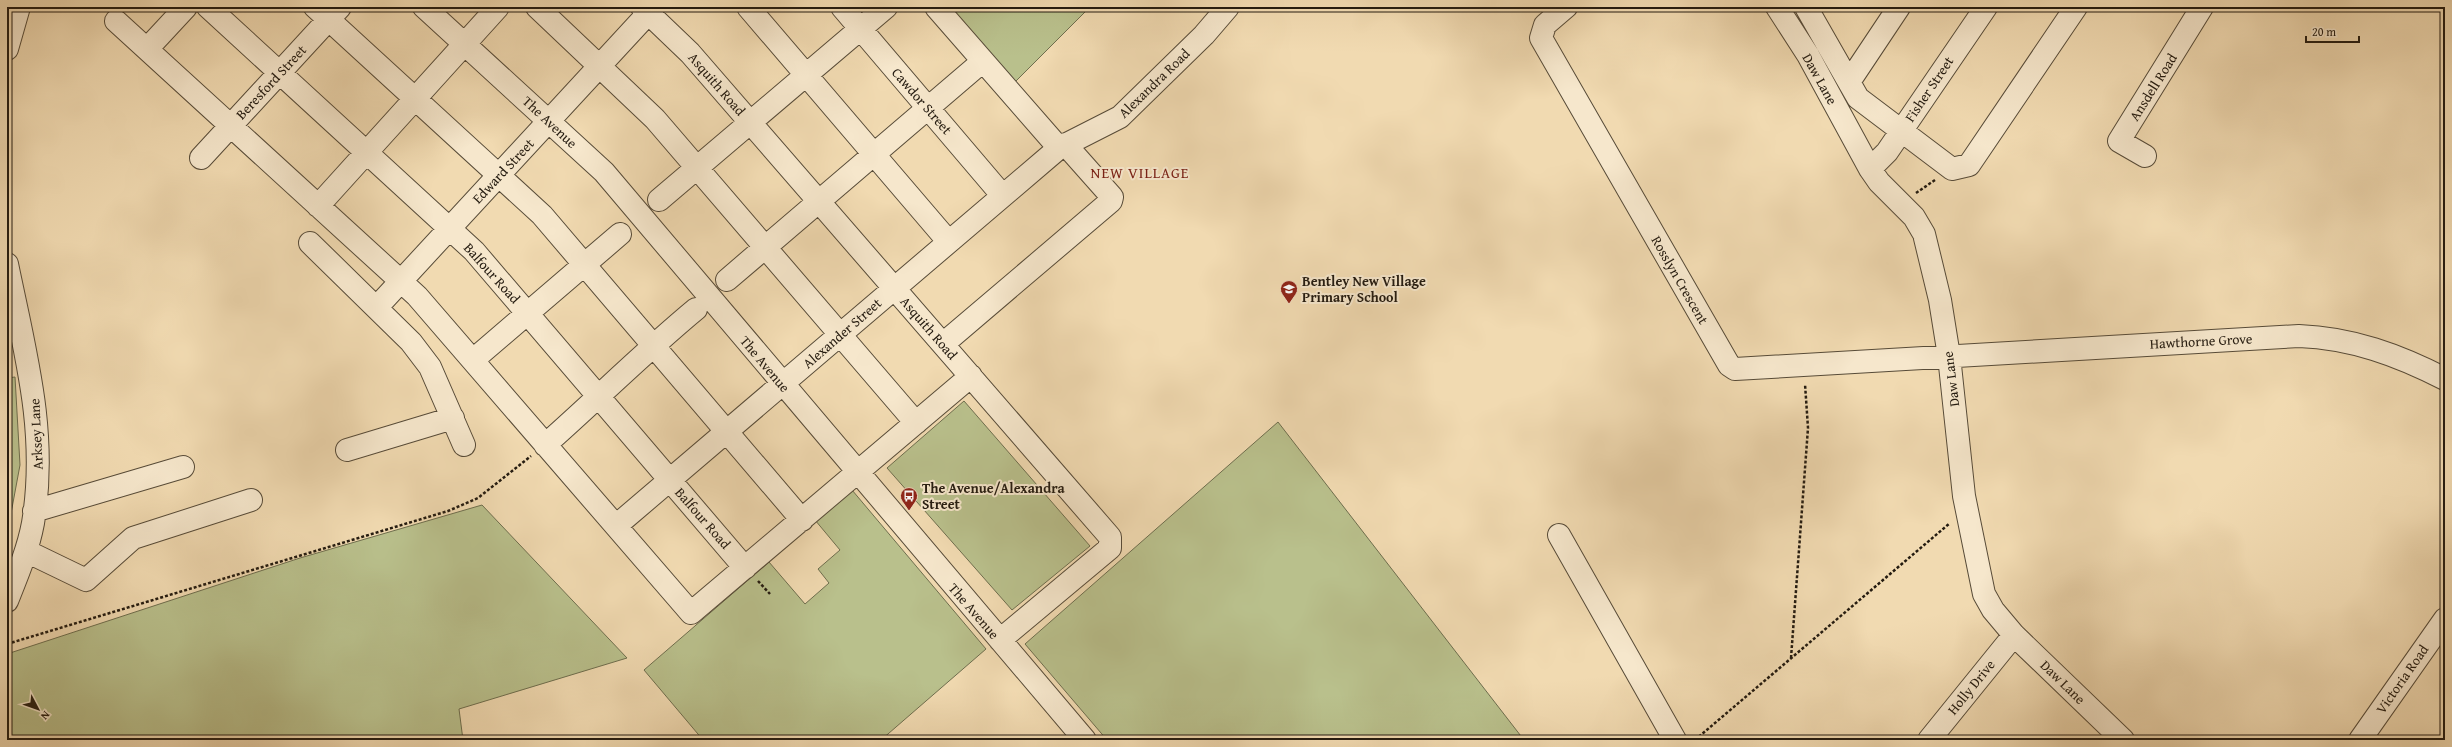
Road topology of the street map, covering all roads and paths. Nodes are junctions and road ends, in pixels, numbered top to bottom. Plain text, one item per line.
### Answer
1 (19, 7) edge
2 (186, 7) edge
3 (208, 7) edge
4 (424, 7) edge
5 (498, 7) edge
6 (537, 7) edge
7 (748, 7) edge
8 (842, 7) edge
9 (886, 7) edge
10 (936, 7) edge
11 (1228, 7) edge
12 (1566, 7) edge
13 (1805, 7) edge
14 (1899, 7) edge
15 (1986, 7) edge
16 (2076, 7) edge
17 (2202, 7) edge
18 (648, 9) edge
19 (328, 11) edge
20 (1782, 15) edge
21 (116, 21) dead end
22 (861, 29) junction
23 (463, 43) junction
24 (7, 49) edge
25 (147, 49) junction
26 (983, 61) junction
27 (600, 64) junction
28 (280, 73) junction
29 (807, 75) junction
30 (1849, 82) junction
31 (415, 98) junction
32 (929, 109) junction
33 (549, 120) junction
34 (750, 123) junction
35 (231, 126) junction
36 (1902, 130) junction
37 (1064, 145) junction
38 (366, 152) junction
39 (875, 155) junction
40 (2145, 156) dead end
41 (202, 158) dead end
42 (697, 168) junction
43 (1870, 169) junction
44 (1952, 169) junction
45 (500, 174) junction
46 (1002, 195) junction
47 (659, 200) dead end
48 (819, 202) junction
49 (318, 206) junction
50 (1904, 207) junction
51 (450, 229) junction
52 (620, 234) dead end
53 (948, 241) junction
54 (310, 243) dead end
55 (766, 248) junction
56 (7, 264) edge
57 (583, 265) junction
58 (727, 280) dead end
59 (400, 282) junction
60 (893, 288) junction
61 (377, 307) junction
62 (696, 309) dead end
63 (526, 312) junction
64 (840, 334) junction
65 (943, 344) junction
66 (652, 346) junction
67 (1949, 356) junction
68 (473, 360) junction
69 (1804, 366) junction
70 (971, 376) junction
71 (2445, 379) edge
72 (783, 385) junction
73 (599, 398) junction
74 (453, 418) junction
75 (916, 423) junction
76 (726, 432) junction
77 (545, 444) junction
78 (464, 445) dead end
79 (347, 450) dead end
80 (183, 467) dead end
81 (857, 474) junction
82 (669, 480) junction
83 (251, 500) dead end
84 (1967, 509) junction
85 (34, 511) junction
86 (802, 520) junction
87 (617, 525) junction
88 (1559, 535) dead end
89 (26, 551) junction
90 (745, 568) junction
91 (7, 601) edge
92 (2445, 619) edge
93 (2014, 635) junction
94 (1000, 640) junction
95 (7, 644) edge
96 (1791, 659) junction
97 (1085, 740) edge
98 (1675, 740) edge
99 (1695, 740) edge
100 (1929, 740) edge
101 (2123, 740) edge
102 (2360, 740) edge

1 - 24 street
2 - 25 street
3 - 28 street, Balfour Road
4 - 23 street, The Avenue
5 - 23 street
6 - 27 street
7 - 29 street
8 - 22 street, Cawdor Street
9 - 22 street
10 - 26 street
11 - 37 street, Alexandra Road
12 - 69 street, Rosslyn Crescent
13 - 20 street
13 - 30 street
14 - 30 street
15 - 36 street, Fisher Street
16 - 44 street
17 - 40 street, Ansdell Road
18 - 27 street, Edward Street
18 - 34 street, Asquith Road
19 - 28 street, Beresford Street
19 - 31 street
20 - 43 street, Daw Lane
21 - 25 street
22 - 29 street
22 - 32 street, Cawdor Street
23 - 31 street
23 - 33 street, The Avenue
25 - 35 street
26 - 32 street
26 - 37 street
27 - 33 street, Edward Street
27 - 42 street
28 - 35 street, Beresford Street
28 - 38 street, Balfour Road
29 - 34 street
29 - 39 street
30 - 36 street
31 - 38 street
31 - 45 street
32 - 39 street
32 - 46 street, Cawdor Street
33 - 45 street, Edward Street
33 - 72 street, The Avenue
34 - 42 street
34 - 48 street, Asquith Road
35 - 41 street, Beresford Street
35 - 49 street
36 - 43 street, Fisher Street
36 - 44 street
37 - 46 street, Alexander Street
37 - 65 street
38 - 49 street
38 - 51 street, Balfour Road
39 - 48 street
39 - 53 street
42 - 47 street
42 - 55 street
43 - 50 street, Daw Lane
44 - 50 path
45 - 51 street, Edward Street
45 - 57 street
46 - 53 street, Alexander Street
48 - 55 street
48 - 60 street, Asquith Road
49 - 59 street
50 - 67 street, Daw Lane
51 - 59 street, Edward Street
51 - 63 street, Balfour Road
52 - 57 street
53 - 60 street, Alexander Street
54 - 61 street
55 - 58 street
55 - 64 street
56 - 85 street, Arksey Lane
57 - 63 street
57 - 66 street
59 - 61 street, Edward Street
59 - 68 street
60 - 64 street, Alexander Street
60 - 65 street, Asquith Road
61 - 74 street
62 - 66 street
63 - 68 street
63 - 73 street, Balfour Road
64 - 72 street, Alexander Street
64 - 75 street
65 - 70 street, Asquith Road
66 - 73 street
66 - 76 street
67 - 69 street, Rosslyn Crescent
67 - 71 street, Hawthorne Grove
67 - 84 street, Daw Lane
68 - 77 street
69 - 96 path
70 - 75 street
70 - 94 street, Asquith Road
72 - 76 street, Alexander Street
72 - 81 street, The Avenue
73 - 77 street
73 - 82 street, Balfour Road
74 - 78 street
74 - 79 street
75 - 81 street
76 - 82 street, Alexander Street
76 - 86 street
77 - 87 street
77 - 95 path
80 - 85 street
81 - 86 street
81 - 94 street, The Avenue
82 - 87 street, Alexander Street
82 - 90 street, Balfour Road
83 - 89 street
84 - 93 street, Daw Lane
84 - 96 path
85 - 89 street, Arksey Lane
86 - 90 street
87 - 90 street
88 - 98 street
89 - 91 street, Arksey Lane
92 - 102 street, Victoria Road
93 - 100 street, Holly Drive
93 - 101 street, Daw Lane
94 - 97 street, The Avenue
96 - 99 path

